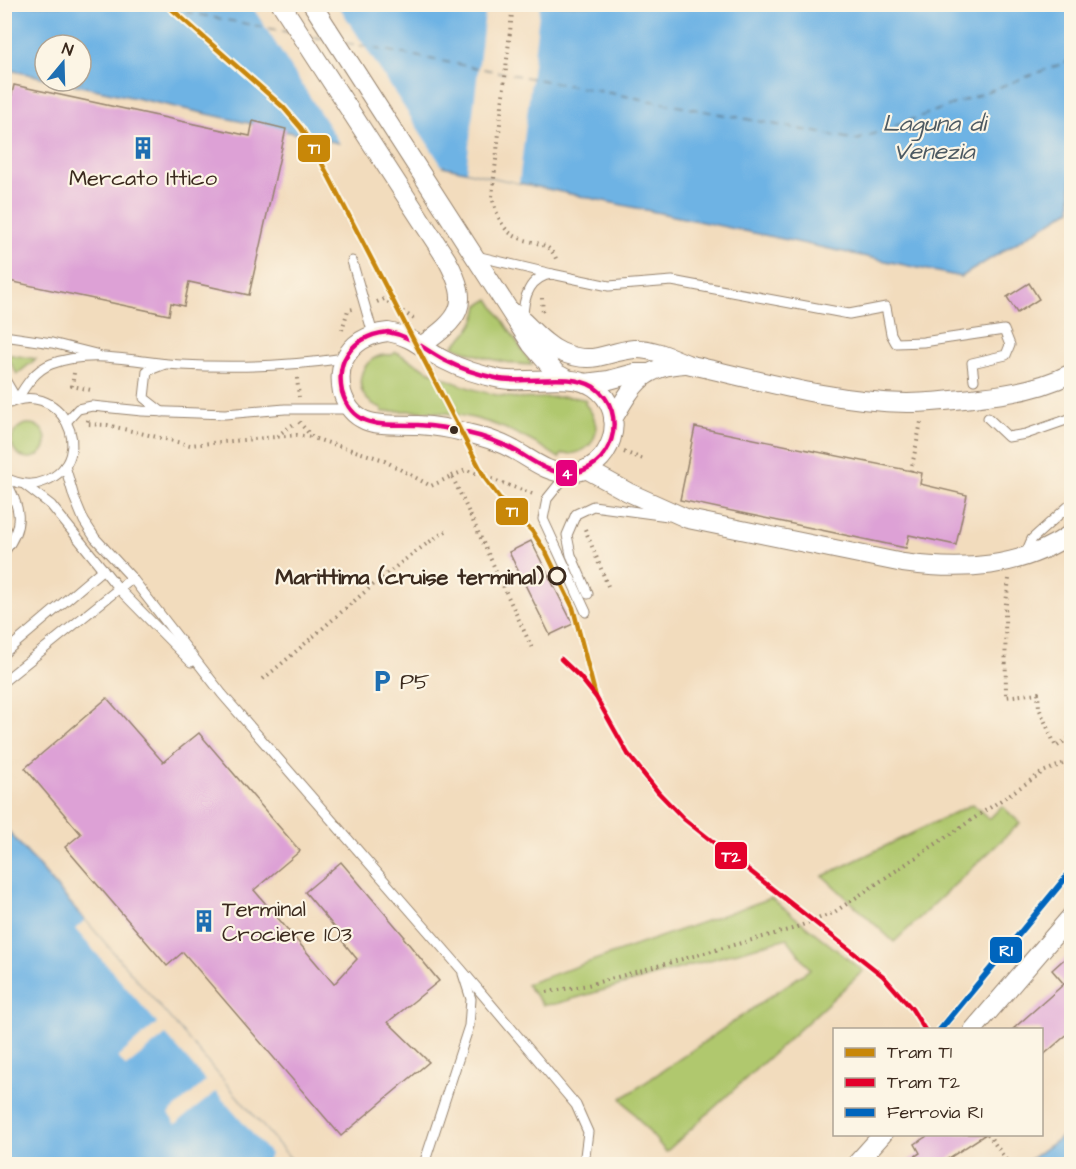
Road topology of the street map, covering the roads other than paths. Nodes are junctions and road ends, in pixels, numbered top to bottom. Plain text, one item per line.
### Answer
1 (281, 4) edge
2 (312, 4) edge
3 (473, 251) junction
4 (352, 261) dead end
5 (554, 274) junction
6 (517, 315) junction
7 (373, 334) junction
8 (4, 336) edge
9 (421, 346) junction
10 (105, 356) junction
11 (345, 358) junction
12 (167, 363) junction
13 (687, 364) junction
14 (647, 373) junction
15 (1071, 373) edge
16 (4, 378) edge
17 (974, 380) dead end
18 (576, 381) junction
19 (17, 400) junction
20 (4, 406) edge
21 (351, 409) junction
22 (162, 412) junction
23 (988, 418) dead end
24 (1071, 418) edge
25 (614, 419) junction
26 (66, 421) junction
27 (64, 465) junction
28 (586, 469) junction
29 (568, 473) junction
30 (4, 478) edge
31 (25, 484) junction
32 (1071, 503) edge
33 (688, 519) junction
34 (1071, 533) edge
35 (4, 552) edge
36 (1024, 557) junction
37 (103, 569) junction
38 (132, 578) junction
39 (119, 589) junction
40 (588, 594) dead end
41 (586, 612) dead end
42 (4, 653) edge
43 (4, 681) edge
44 (222, 694) junction
45 (1071, 915) edge
46 (461, 969) junction
47 (974, 1028) edge
48 (882, 1136) edge
49 (424, 1164) edge
50 (584, 1164) edge
51 (856, 1164) edge

1 - 9 street
2 - 3 street
3 - 5 lane
3 - 6 street
4 - 7 lane
5 - 6 lane
5 - 17 lane
6 - 13 street
6 - 18 street
7 - 9 street
7 - 11 street
8 - 10 lane
9 - 18 street
10 - 12 lane
10 - 19 lane
11 - 12 lane
11 - 21 street
12 - 22 lane
13 - 14 street
13 - 15 street
14 - 18 street
14 - 25 street
16 - 19 lane
18 - 25 street
19 - 20 lane
19 - 26 lane
21 - 22 lane
21 - 29 street
22 - 26 lane
23 - 24 lane
25 - 28 street
26 - 27 lane
27 - 31 lane
27 - 38 lane
28 - 29 street
28 - 33 street
29 - 41 lane
30 - 31 lane
30 - 35 lane
31 - 37 lane
32 - 36 lane
33 - 36 street
33 - 40 lane
34 - 36 street
37 - 39 lane
37 - 42 lane
38 - 39 lane
38 - 44 lane
39 - 43 lane
39 - 44 lane
44 - 46 lane
45 - 47 street
46 - 49 lane
46 - 50 lane
48 - 51 street

